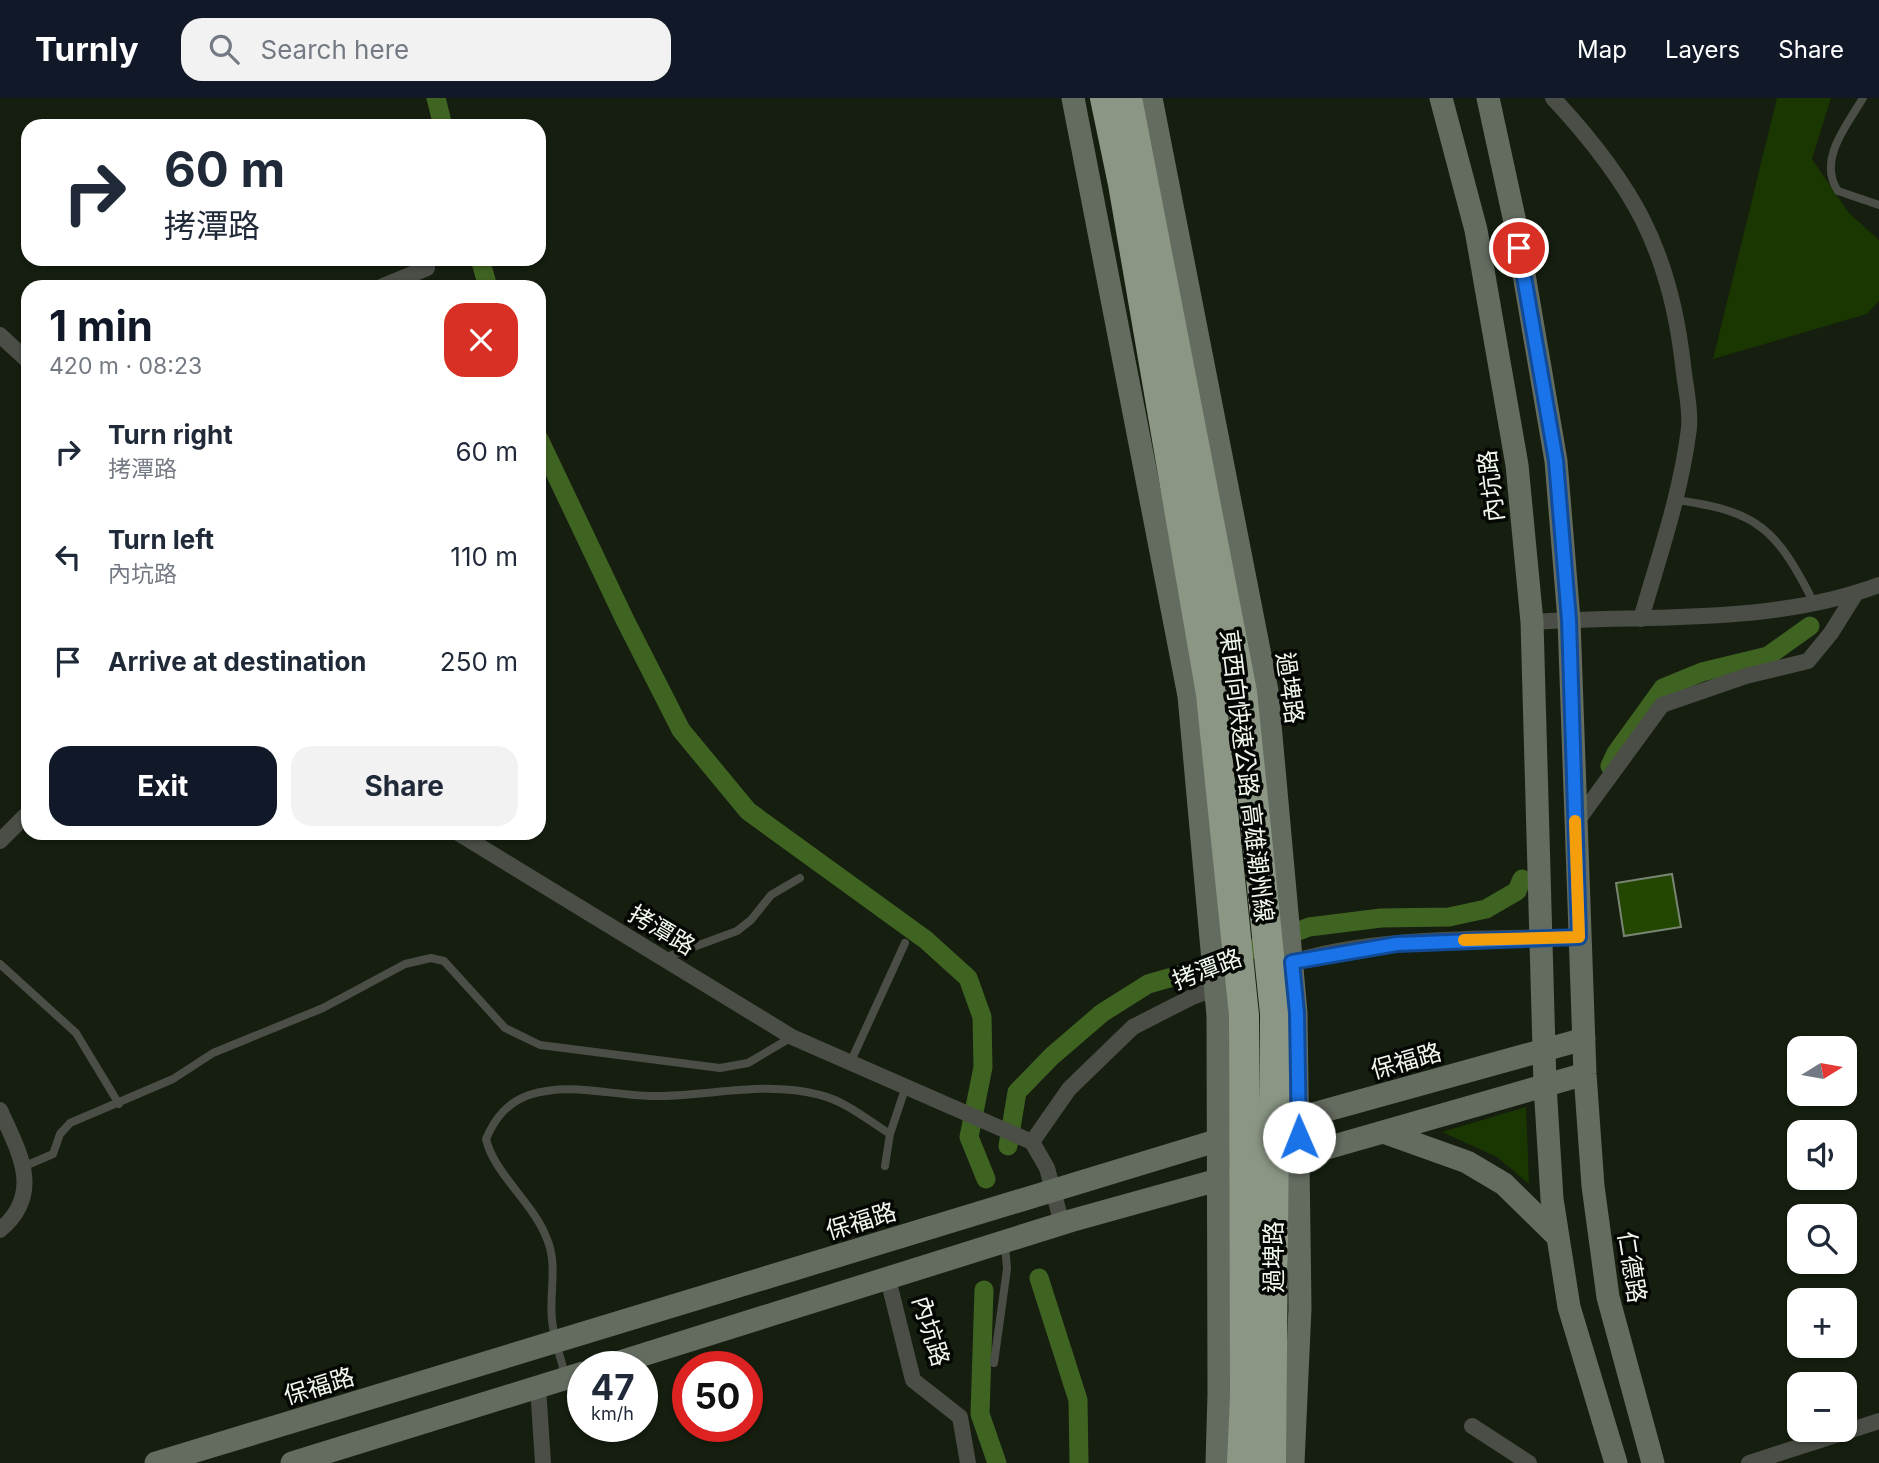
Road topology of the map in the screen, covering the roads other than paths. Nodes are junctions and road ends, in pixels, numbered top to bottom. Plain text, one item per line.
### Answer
1 (1073, 98) edge
2 (1105, 98) edge
3 (1127, 98) edge
4 (1151, 98) edge
5 (1441, 98) edge
6 (1488, 98) edge
7 (1553, 98) edge
8 (1863, 98) edge
9 (1879, 205) edge
10 (426, 268) dead end
11 (398, 280) edge
12 (0, 335) edge
13 (21, 354) edge
14 (1676, 500) junction
15 (1879, 585) edge
16 (1856, 593) junction
17 (1814, 603) junction
18 (1641, 619) junction
19 (1569, 620) junction
20 (1532, 622) junction
21 (21, 820) edge
22 (1575, 824) junction
23 (470, 840) edge
24 (0, 841) edge
25 (800, 878) dead end
26 (1579, 937) junction
27 (1540, 938) junction
28 (905, 943) dead end
29 (1291, 956) junction
30 (664, 958) junction
31 (0, 964) edge
32 (1215, 984) junction
33 (792, 1037) junction
34 (1584, 1039) junction
35 (1544, 1050) junction
36 (851, 1061) junction
37 (1585, 1074) junction
38 (1545, 1085) junction
39 (906, 1086) junction
40 (118, 1104) junction
41 (0, 1110) edge
42 (1299, 1118) junction
43 (1383, 1132) junction
44 (890, 1133) junction
45 (1027, 1140) junction
46 (1219, 1140) junction
47 (1300, 1156) junction
48 (25, 1166) junction
49 (885, 1166) dead end
50 (1219, 1180) junction
51 (1053, 1190) junction
52 (1062, 1224) junction
53 (0, 1230) edge
54 (1558, 1237) junction
55 (1004, 1242) junction
56 (888, 1279) junction
57 (556, 1341) junction
58 (656, 1351) edge
59 (567, 1361) edge
60 (994, 1363) dead end
61 (567, 1378) edge
62 (538, 1387) junction
63 (1879, 1421) edge
64 (1472, 1426) dead end
65 (156, 1463) edge
66 (292, 1463) edge
67 (543, 1463) edge
68 (968, 1463) edge
69 (1217, 1463) edge
70 (1242, 1463) edge
71 (1270, 1463) edge
72 (1293, 1463) edge
73 (1529, 1463) edge
74 (1616, 1463) edge
75 (1653, 1463) edge
76 (1749, 1463) edge

1 - 32 street
2 - 70 highway, 東西向快速公路 高雄潮州線, bridge
3 - 71 highway, 東西向快速公路 高雄潮州線, bridge
4 - 29 street, 過埤路
5 - 20 street, 內坑路
6 - 19 street
7 - 14 street
8 - 9 lane
10 - 11 street
12 - 13 street
14 - 17 lane
14 - 18 street
15 - 16 street
16 - 17 street
16 - 22 street
17 - 18 street
18 - 19 street
19 - 20 street
19 - 22 street
20 - 27 street, 內坑路
21 - 24 street
22 - 26 street
23 - 30 street, 拷潭路
25 - 30 lane
26 - 27 street, 拷潭路
26 - 34 street
27 - 29 street, 拷潭路
27 - 35 street, 內坑路
28 - 36 lane
29 - 32 street, 拷潭路
29 - 42 street, 過埤路
30 - 33 street, 拷潭路
31 - 40 lane
32 - 45 street, 拷潭路
32 - 46 street
33 - 36 street, 拷潭路
33 - 40 lane
34 - 35 street, 保福路
34 - 37 street
35 - 38 street, 內坑路
35 - 42 street, 保福路
36 - 39 street, 拷潭路
37 - 38 street
37 - 75 street, 仁德路
38 - 43 street
38 - 54 street
39 - 44 lane
39 - 45 street, 拷潭路
40 - 48 lane
41 - 48 street
42 - 46 street, 保福路
42 - 47 street, 過埤路
43 - 47 street
43 - 54 street
44 - 49 lane
44 - 57 lane
45 - 51 street
46 - 50 street
46 - 51 street, 保福路
47 - 50 street
47 - 72 street, 過埤路
48 - 53 street
50 - 52 street
50 - 69 street
51 - 52 street
51 - 57 street, 保福路
52 - 55 street
54 - 74 street
55 - 56 street
55 - 60 lane
56 - 58 street
56 - 68 street, 內坑路
57 - 59 lane
57 - 65 street, 保福路
61 - 62 street
62 - 66 street
62 - 67 street
63 - 76 street
64 - 73 street

